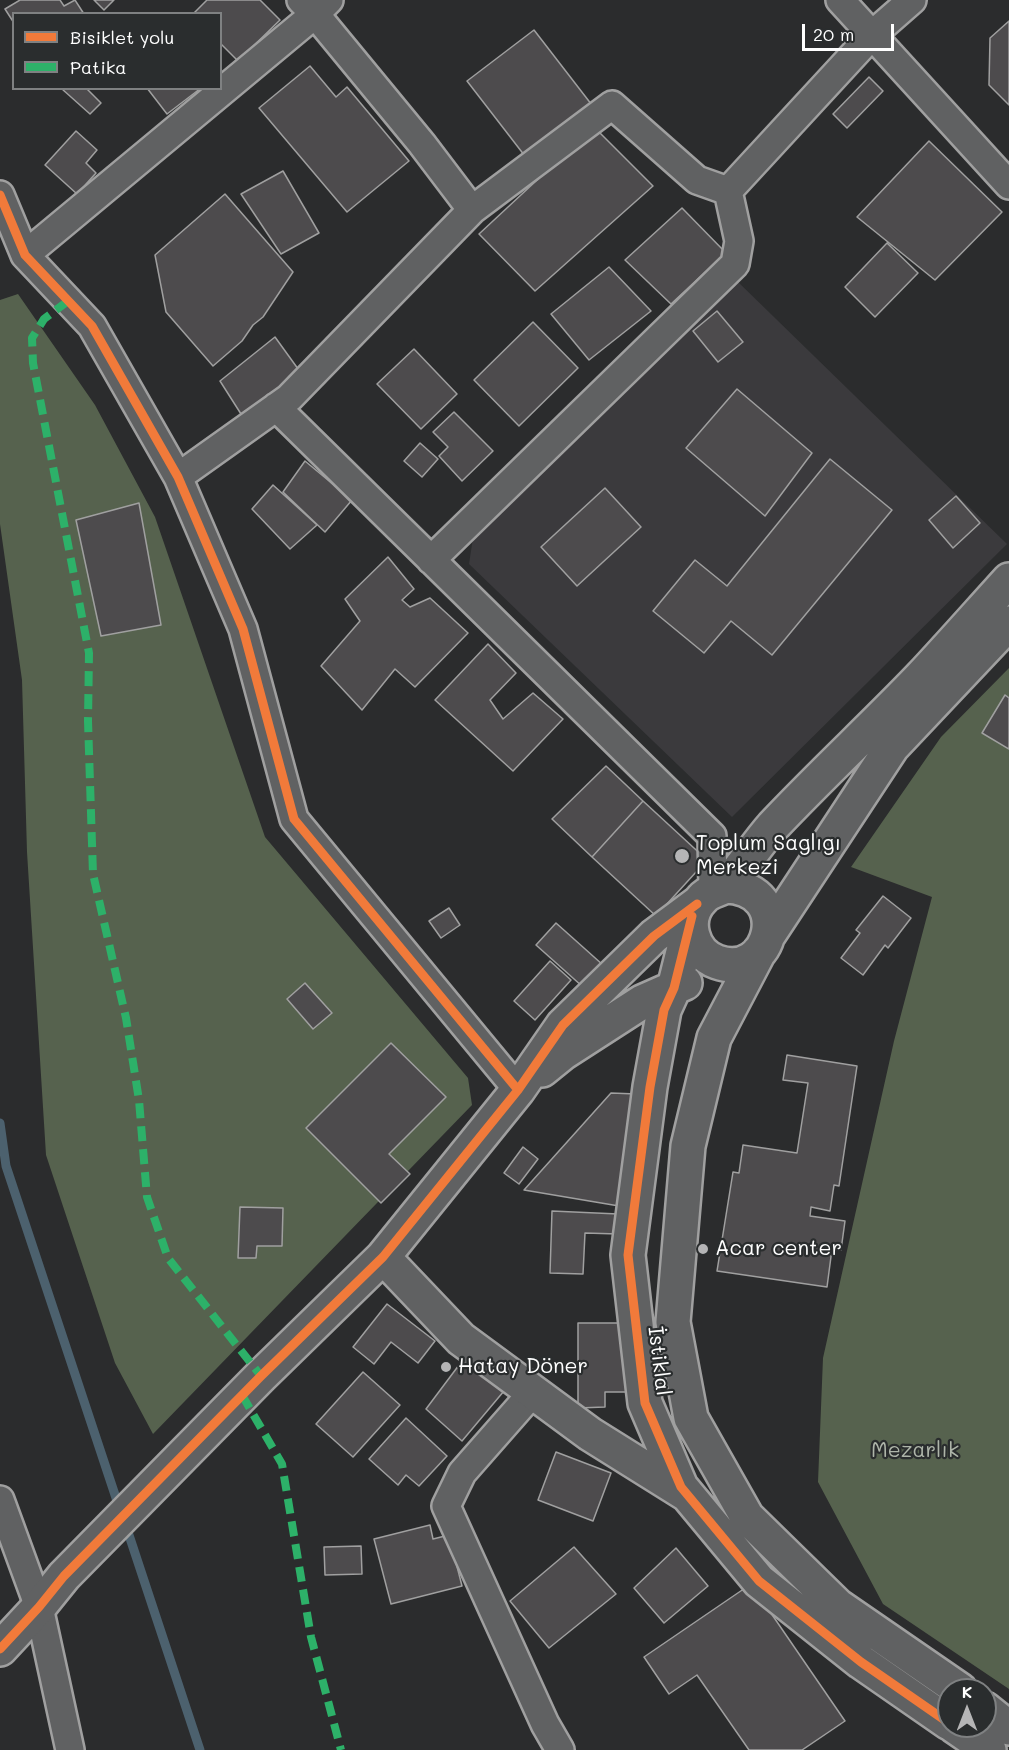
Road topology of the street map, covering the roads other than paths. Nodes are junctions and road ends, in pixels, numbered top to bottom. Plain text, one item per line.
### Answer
1 (840, 0) edge
2 (912, 0) edge
3 (315, 5) edge
4 (872, 35) junction
5 (222, 85) edge
6 (216, 90) edge
7 (1009, 185) edge
8 (728, 191) junction
9 (0, 195) edge
10 (472, 210) junction
11 (25, 255) junction
12 (276, 407) junction
13 (178, 477) junction
14 (431, 560) junction
15 (1009, 580) edge
16 (1009, 623) edge
17 (707, 899) junction
18 (753, 950) junction
19 (674, 988) junction
20 (518, 1090) junction
21 (383, 1257) junction
22 (534, 1391) junction
23 (686, 1494) junction
24 (0, 1500) edge
25 (39, 1607) junction
26 (0, 1649) edge
27 (943, 1678) edge
28 (937, 1715) edge
29 (997, 1718) edge
30 (1009, 1728) edge
31 (972, 1738) edge
32 (70, 1750) edge
33 (560, 1750) edge
34 (989, 1750) edge

1 - 4 street
2 - 4 street
3 - 5 street
3 - 10 street
4 - 7 street
4 - 8 street
6 - 11 street
8 - 10 street
8 - 14 street
9 - 11 street
10 - 12 street
11 - 13 street
12 - 13 street
12 - 14 street
13 - 20 street
14 - 17 street
15 - 17 street
16 - 18 street
17 - 18 street
17 - 18 street
17 - 19 street, İstiklal
17 - 20 street
18 - 19 street
18 - 27 street
19 - 20 street
19 - 23 street, İstiklal
20 - 21 street
21 - 22 street
21 - 25 street
22 - 23 street
22 - 33 street
23 - 28 street, İstiklal
24 - 25 street
25 - 26 street
25 - 32 street
29 - 30 street
31 - 34 street

